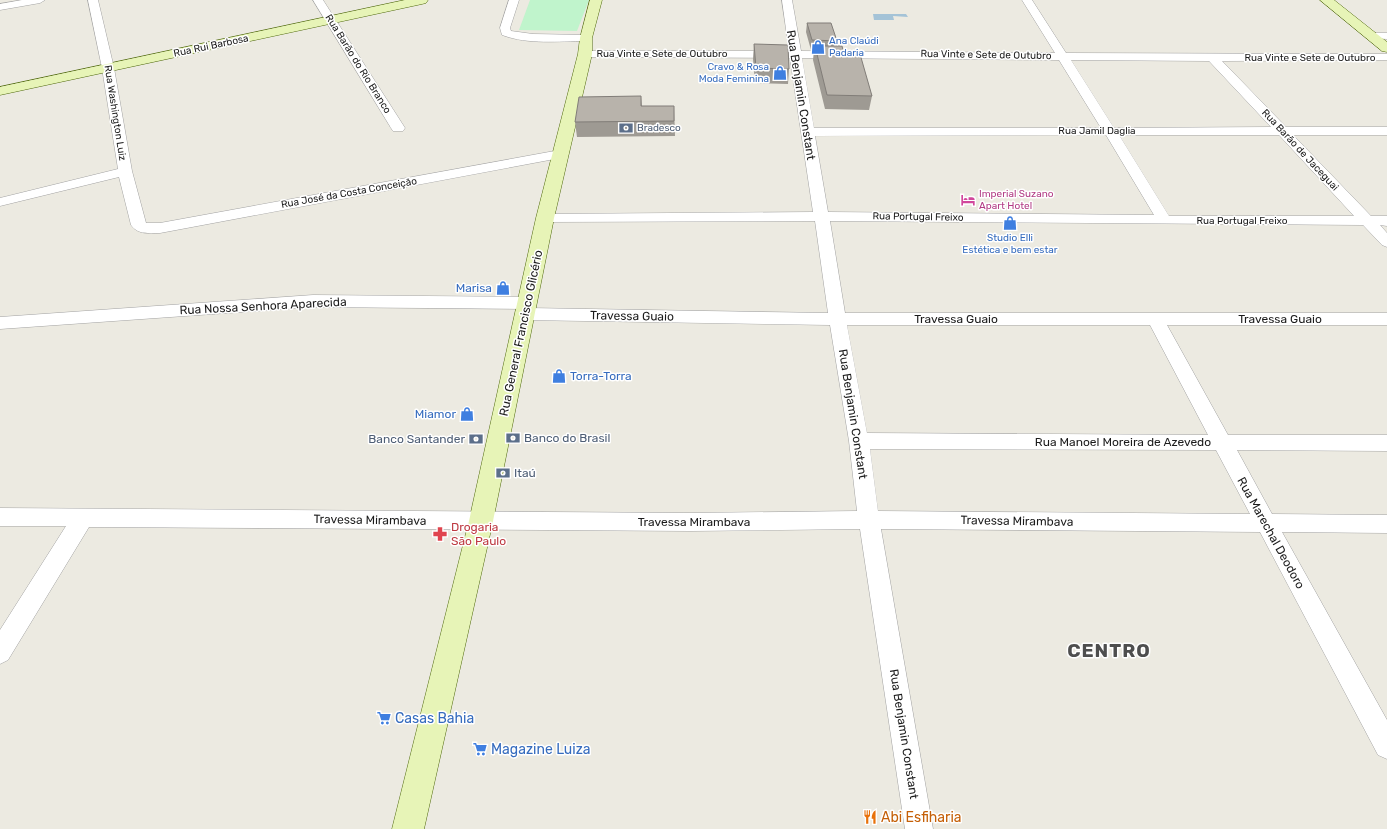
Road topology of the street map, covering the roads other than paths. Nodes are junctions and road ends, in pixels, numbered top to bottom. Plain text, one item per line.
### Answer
1 (40, 0) edge
2 (93, 0) edge
3 (318, 0) edge
4 (422, 0) edge
5 (514, 0) edge
6 (596, 0) edge
7 (787, 0) edge
8 (1027, 0) edge
9 (1326, 0) edge
10 (0, 7) edge
11 (331, 20) junction
12 (1372, 36) junction
13 (1387, 36) edge
14 (585, 46) junction
15 (1387, 48) edge
16 (794, 53) junction
17 (1062, 56) junction
18 (1387, 57) edge
19 (1213, 58) junction
20 (108, 68) junction
21 (0, 91) edge
22 (398, 128) dead end
23 (1110, 131) junction
24 (1283, 131) junction
25 (1387, 131) edge
26 (807, 132) junction
27 (560, 154) junction
28 (125, 171) junction
29 (0, 202) edge
30 (821, 216) junction
31 (545, 218) junction
32 (1164, 220) junction
33 (1367, 221) junction
34 (1387, 221) edge
35 (139, 225) joint
36 (1387, 242) edge
37 (526, 309) junction
38 (838, 319) junction
39 (1155, 319) junction
40 (1387, 319) edge
41 (0, 323) edge
42 (859, 441) junction
43 (1221, 442) junction
44 (1387, 443) edge
45 (0, 517) edge
46 (83, 517) junction
47 (869, 520) junction
48 (481, 521) junction
49 (1265, 523) junction
50 (1387, 524) edge
51 (0, 652) edge
52 (1387, 746) edge
53 (408, 829) edge
54 (919, 829) edge

1 - 10 street
2 - 20 street, Rua Washington Luiz
3 - 11 street, Rua Barão do Rio Branco
4 - 11 main road, Rua Rui Barbosa
5 - 14 street, Rua Vinte e Sete de Outubro
6 - 14 main road, Rua General Francisco Glicério
7 - 16 street, Rua Benjamin Constant
8 - 17 street
9 - 12 main road
11 - 20 main road, Rua Rui Barbosa
11 - 22 street, Rua Barão do Rio Branco
12 - 13 street
12 - 15 main road
14 - 16 street, Rua Vinte e Sete de Outubro
14 - 27 main road, Rua General Francisco Glicério
16 - 17 street, Rua Vinte e Sete de Outubro
16 - 26 street, Rua Benjamin Constant
17 - 19 street, Rua Vinte e Sete de Outubro
17 - 23 street
18 - 19 street, Rua Vinte e Sete de Outubro
19 - 24 street, Rua Barão de Jaceguai
20 - 21 main road, Rua Rui Barbosa
20 - 28 street, Rua Washington Luiz
23 - 24 street, Rua Jamil Daglia
23 - 26 street, Rua Jamil Daglia
23 - 32 street
24 - 25 street, Rua Jamil Daglia
24 - 33 street, Rua Barão de Jaceguai
26 - 30 street, Rua Benjamin Constant
27 - 31 main road, Rua General Francisco Glicério
27 - 35 street, Rua José da Costa Conceição
28 - 29 street
28 - 35 street, Rua Washington Luiz
30 - 31 street, Rua Portugal Freixo
30 - 32 street, Rua Portugal Freixo
30 - 38 street, Rua Benjamin Constant
31 - 37 main road, Rua General Francisco Glicério
32 - 33 street, Rua Portugal Freixo
33 - 34 street, Rua Portugal Freixo
33 - 36 street, Rua Barão de Jaceguai
37 - 38 street, Travessa Guaio
37 - 41 street, Rua Nossa Senhora Aparecida
37 - 48 main road, Rua General Francisco Glicério
38 - 39 street, Travessa Guaio
38 - 42 street, Rua Benjamin Constant
39 - 40 street, Travessa Guaio
39 - 43 street, Rua Marechal Deodoro
42 - 43 street, Rua Manoel Moreira de Azevedo
42 - 47 street, Rua Benjamin Constant
43 - 44 street, Rua Manoel Moreira de Azevedo
43 - 49 street, Rua Marechal Deodoro
45 - 46 street, Travessa Mirambava
46 - 48 street, Travessa Mirambava
46 - 51 street
47 - 48 street, Travessa Mirambava
47 - 49 street, Travessa Mirambava
47 - 54 street, Rua Benjamin Constant
48 - 53 main road, Rua General Francisco Glicério
49 - 50 street, Travessa Mirambava
49 - 52 street, Rua Marechal Deodoro

